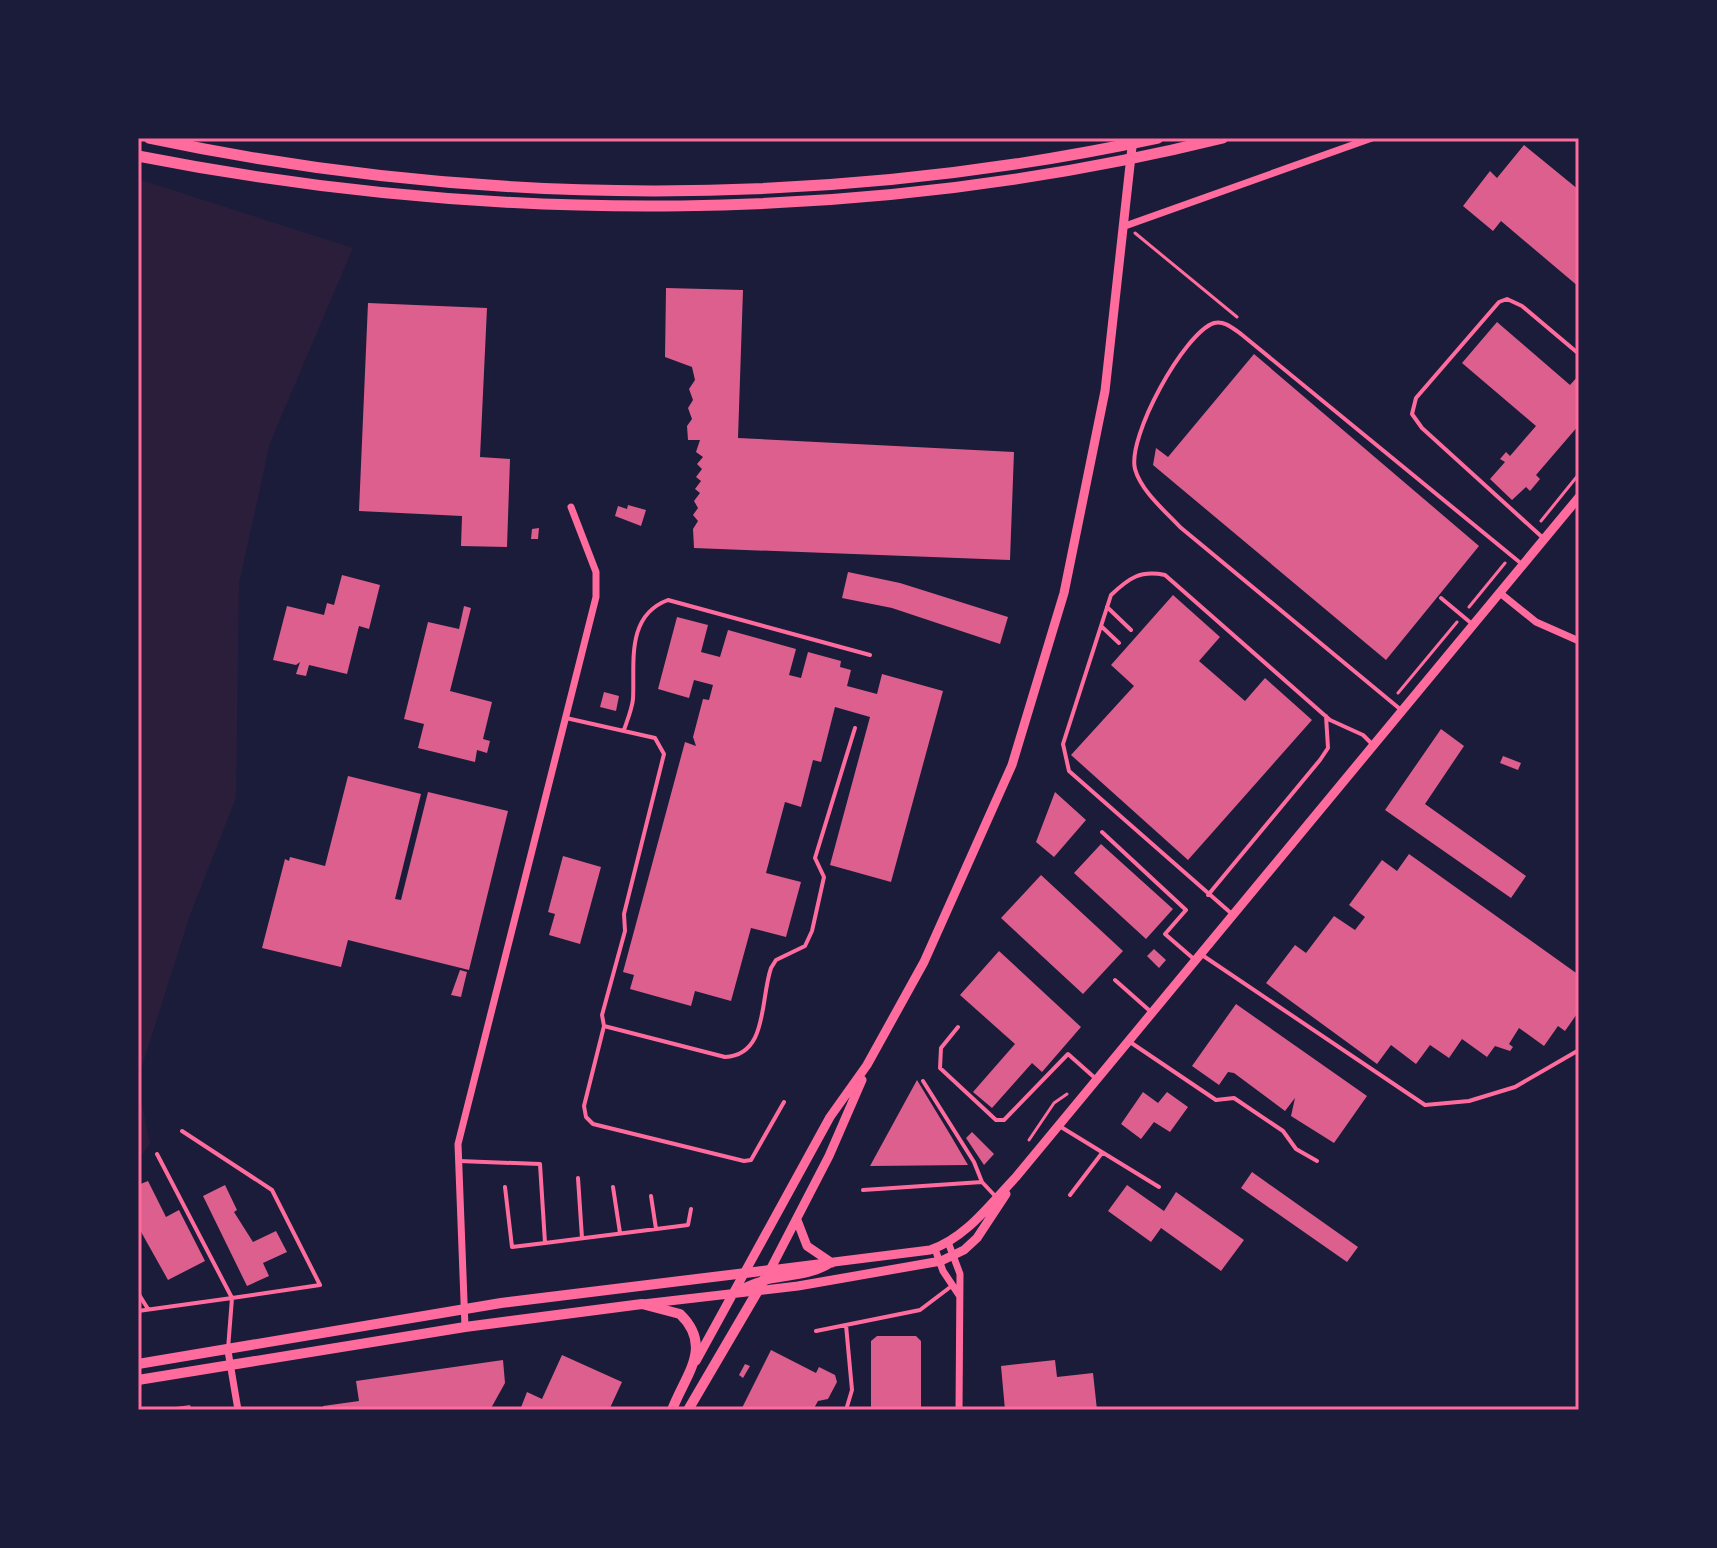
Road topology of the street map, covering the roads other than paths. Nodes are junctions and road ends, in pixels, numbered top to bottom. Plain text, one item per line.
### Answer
1 (149, 138) edge
2 (1133, 138) edge
3 (1158, 138) edge
4 (1223, 138) edge
5 (1372, 138) edge
6 (138, 156) edge
7 (1125, 226) junction
8 (1579, 354) edge
9 (1579, 497) edge
10 (571, 507) dead end
11 (1544, 539) junction
12 (1523, 565) junction
13 (1500, 593) junction
14 (1441, 598) dead end
15 (1107, 607) junction
16 (1473, 624) junction
17 (1101, 626) junction
18 (1131, 630) dead end
19 (1579, 641) edge
20 (1119, 643) dead end
21 (870, 655) dead end
22 (1402, 711) junction
23 (1326, 716) junction
24 (566, 718) junction
25 (855, 728) dead end
26 (624, 730) junction
27 (1373, 745) junction
28 (1102, 832) dead end
29 (1208, 895) junction
30 (1232, 915) junction
31 (1198, 957) junction
32 (1115, 980) dead end
33 (1152, 1012) junction
34 (604, 1026) junction
35 (958, 1027) dead end
36 (1128, 1041) junction
37 (1579, 1050) edge
38 (867, 1065) junction
39 (1097, 1079) junction
40 (923, 1081) dead end
41 (784, 1102) dead end
42 (1059, 1125) junction
43 (182, 1131) dead end
44 (1102, 1153) junction
45 (157, 1154) dead end
46 (459, 1161) junction
47 (1317, 1161) dead end
48 (578, 1178) dead end
49 (982, 1182) junction
50 (505, 1187) dead end
51 (613, 1187) dead end
52 (1159, 1187) dead end
53 (863, 1190) dead end
54 (1070, 1195) dead end
55 (651, 1196) dead end
56 (999, 1200) junction
57 (691, 1209) dead end
58 (797, 1220) junction
59 (656, 1229) junction
60 (620, 1233) junction
61 (582, 1238) junction
62 (948, 1242) junction
63 (545, 1243) junction
64 (935, 1249) junction
65 (954, 1256) junction
66 (939, 1262) junction
67 (832, 1263) junction
68 (744, 1274) junction
69 (767, 1275) junction
70 (960, 1278) junction
71 (953, 1285) junction
72 (758, 1291) junction
73 (138, 1293) edge
74 (735, 1293) junction
75 (959, 1295) junction
76 (232, 1298) junction
77 (642, 1304) junction
78 (148, 1309) junction
79 (464, 1310) junction
80 (138, 1311) edge
81 (846, 1325) junction
82 (465, 1327) junction
83 (816, 1331) dead end
84 (228, 1351) junction
85 (696, 1361) junction
86 (138, 1364) edge
87 (229, 1366) junction
88 (138, 1380) edge
89 (238, 1410) edge
90 (672, 1410) edge
91 (688, 1410) edge
92 (846, 1410) edge
93 (959, 1410) edge

1 - 3 main road
2 - 7 street
4 - 6 main road
5 - 7 street
7 - 38 street
8 - 11 lane
9 - 11 street
10 - 24 street
11 - 12 street
12 - 13 street
12 - 22 lane
13 - 16 street
13 - 19 street
14 - 16 lane
15 - 17 lane
15 - 18 lane
15 - 23 lane
16 - 22 street
17 - 20 lane
17 - 29 lane
21 - 26 lane
22 - 27 street
23 - 27 lane
23 - 29 lane
24 - 26 lane
24 - 46 street
25 - 34 lane
26 - 34 lane
27 - 30 street
28 - 31 lane
29 - 30 lane
30 - 31 street
31 - 33 street
31 - 37 lane
32 - 33 lane
33 - 36 street
34 - 41 lane
35 - 39 lane
36 - 39 street
36 - 47 lane
38 - 58 street
38 - 68 street
39 - 42 street
40 - 49 lane
42 - 44 lane
42 - 56 street
43 - 76 lane
44 - 52 lane
44 - 54 lane
45 - 76 lane
46 - 63 lane
46 - 79 street
48 - 61 lane
49 - 53 lane
49 - 56 lane
50 - 63 lane
51 - 60 lane
55 - 59 lane
56 - 62 street
56 - 65 street
57 - 59 lane
58 - 67 street
58 - 69 street
59 - 60 lane
60 - 61 lane
61 - 63 lane
62 - 64 street
62 - 65 street
64 - 66 street
64 - 67 street
65 - 66 street
65 - 70 street
66 - 71 street
66 - 72 street
67 - 69 street
68 - 69 main road
68 - 74 street
68 - 79 main road
69 - 72 main road
69 - 74 street
70 - 71 lane
70 - 75 street
71 - 75 street
71 - 81 lane
72 - 74 street
72 - 91 main road
73 - 78 lane
74 - 77 street
74 - 85 street
75 - 93 street
76 - 78 lane
76 - 84 lane
77 - 82 main road
77 - 85 main road
78 - 80 lane
79 - 82 street
79 - 84 main road
81 - 83 lane
81 - 92 lane
82 - 87 main road
84 - 86 main road
84 - 87 street
85 - 90 main road
87 - 88 main road
87 - 89 street

